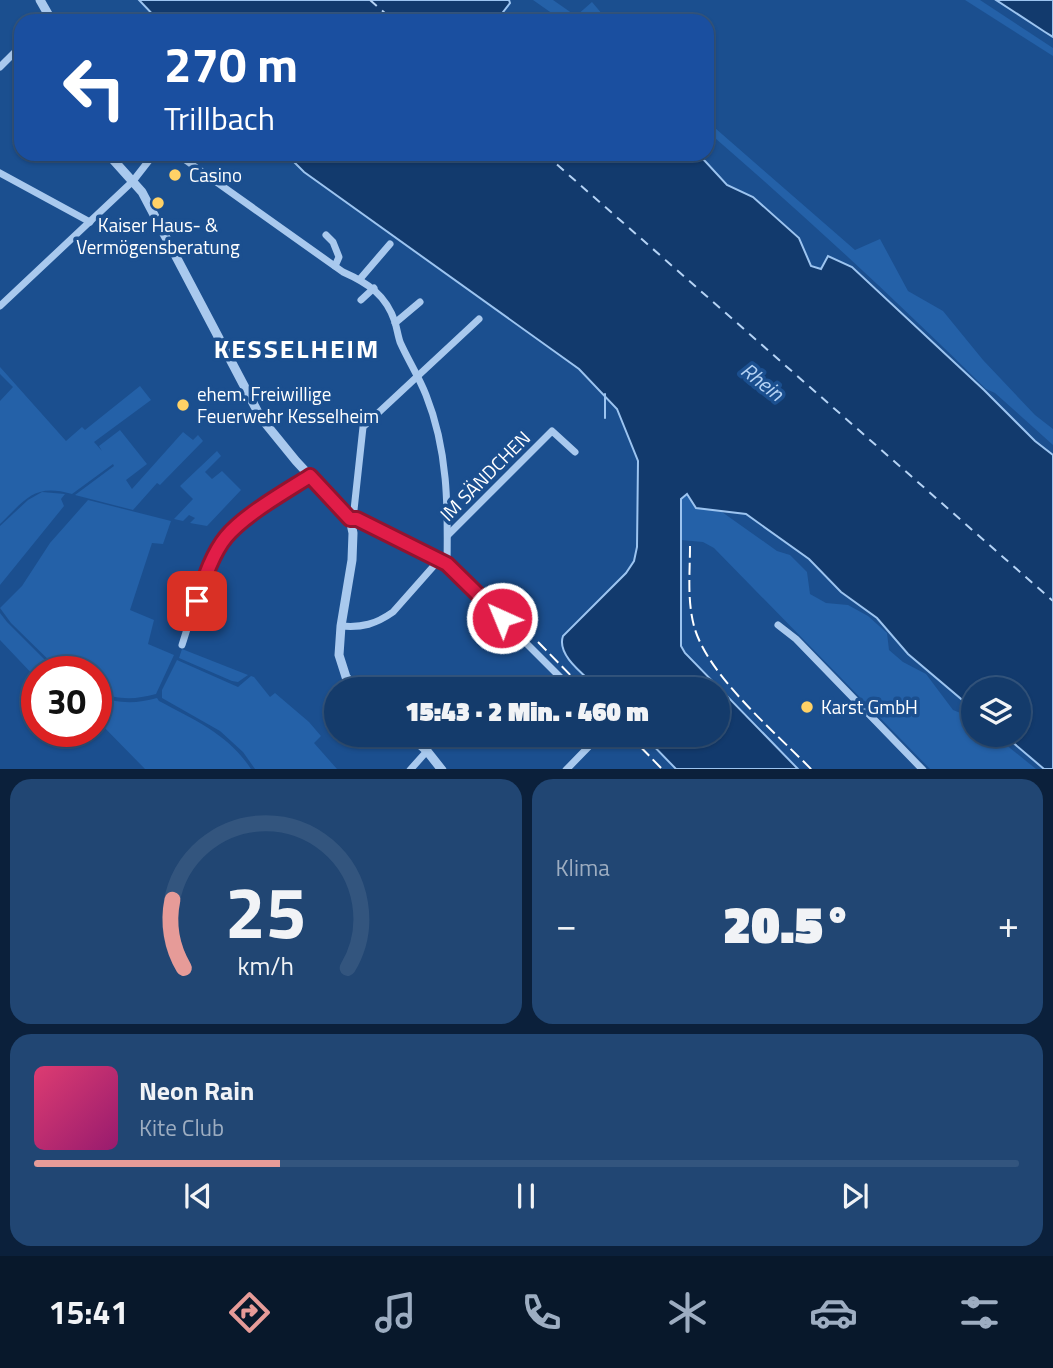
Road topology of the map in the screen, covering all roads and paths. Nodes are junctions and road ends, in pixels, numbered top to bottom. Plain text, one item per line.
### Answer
1 (14, 53) edge
2 (0, 67) edge
3 (115, 161) edge
4 (149, 161) edge
5 (187, 161) edge
6 (0, 173) edge
7 (134, 181) junction
8 (90, 222) junction
9 (326, 235) dead end
10 (390, 244) dead end
11 (335, 266) junction
12 (360, 279) junction
13 (374, 288) junction
14 (361, 300) dead end
15 (420, 302) dead end
16 (0, 306) edge
17 (478, 319) dead end
18 (395, 323) junction
19 (417, 377) junction
20 (575, 452) dead end
21 (310, 476) junction
22 (350, 519) junction
23 (447, 535) junction
24 (439, 560) junction
25 (447, 564) junction
26 (778, 625) dead end
27 (341, 626) junction
28 (181, 645) dead end
29 (346, 677) edge
30 (560, 677) edge
31 (422, 747) edge
32 (588, 747) edge
33 (427, 751) junction
34 (410, 769) edge
35 (442, 769) edge
36 (566, 769) edge
37 (923, 769) edge

1 - 2 street
3 - 7 street
4 - 7 street
5 - 11 street
6 - 8 street
7 - 8 street
7 - 21 street
8 - 16 street
9 - 11 street
10 - 12 street
11 - 12 street
12 - 13 street
13 - 14 street
13 - 18 street
15 - 18 street
17 - 19 street
18 - 19 street
19 - 22 street
19 - 23 street
20 - 23 street, IM SÄNDCHEN
21 - 22 street
21 - 28 street
22 - 24 street
22 - 27 street
23 - 25 street
24 - 25 street
24 - 27 street
25 - 30 street
26 - 37 street
27 - 29 street
31 - 33 street
32 - 36 street
33 - 34 street
33 - 35 street

